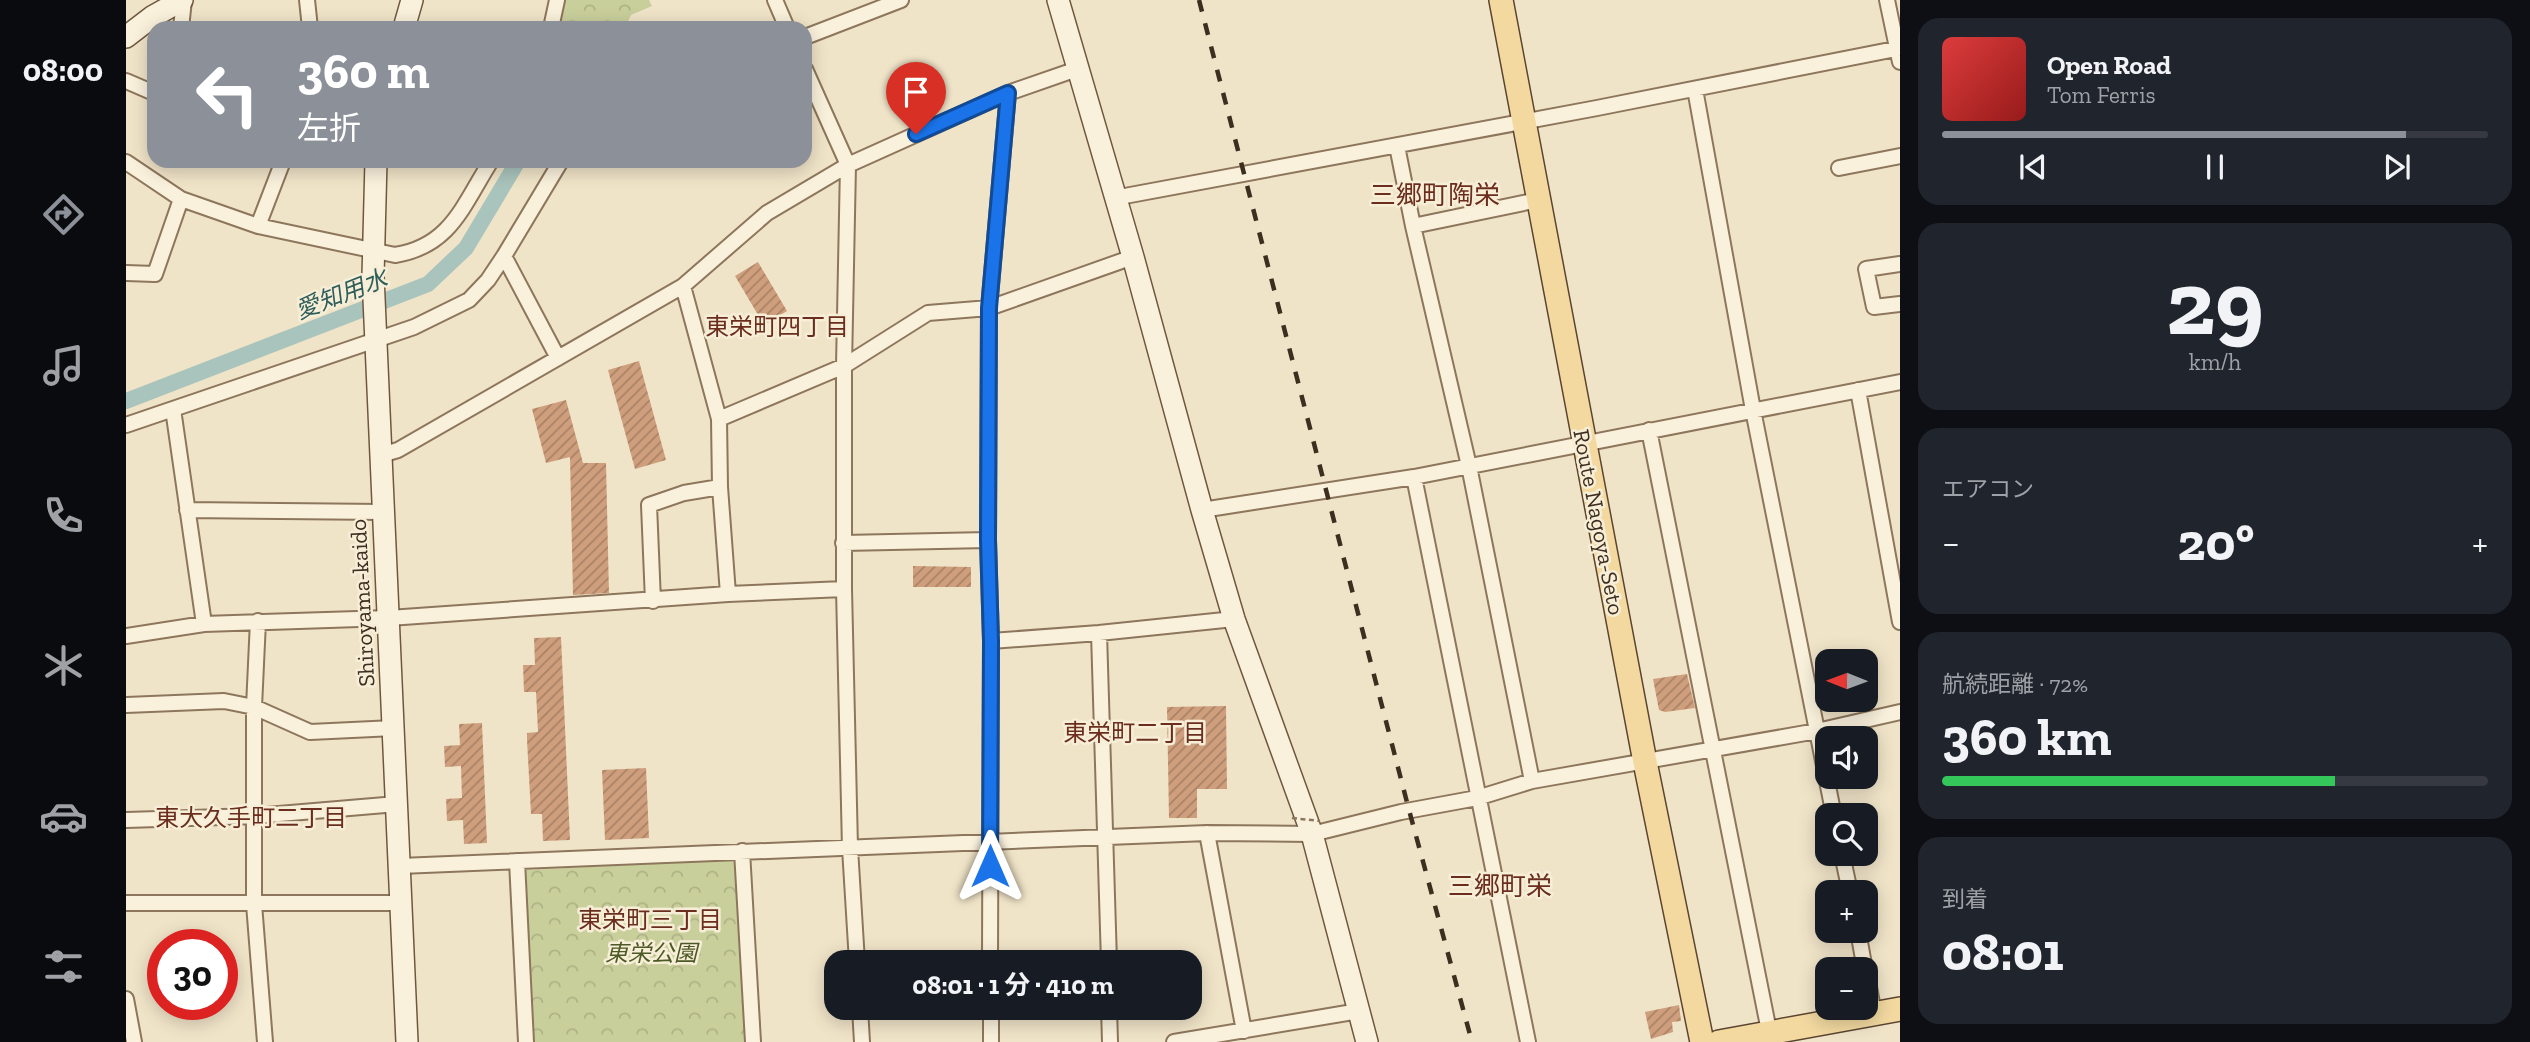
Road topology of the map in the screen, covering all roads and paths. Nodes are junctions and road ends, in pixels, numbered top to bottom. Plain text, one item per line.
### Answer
1 (183, 0) edge
2 (307, 0) edge
3 (412, 0) edge
4 (557, 0) edge
5 (775, 0) edge
6 (901, 0) edge
7 (1058, 0) edge
8 (1501, 0) edge
9 (1887, 0) edge
10 (182, 21) edge
11 (309, 21) edge
12 (406, 21) edge
13 (552, 21) edge
14 (784, 21) edge
15 (812, 34) edge
16 (126, 37) edge
17 (1899, 52) edge
18 (1080, 68) junction
19 (126, 81) edge
20 (812, 85) edge
21 (1695, 89) junction
22 (147, 90) edge
23 (1008, 93) junction
24 (1523, 121) junction
25 (1397, 146) junction
26 (1900, 156) edge
27 (126, 162) edge
28 (848, 165) junction
29 (280, 168) edge
30 (376, 168) edge
31 (487, 168) edge
32 (557, 168) edge
33 (1839, 168) dead end
34 (1114, 198) junction
35 (181, 199) junction
36 (1538, 200) junction
37 (258, 226) junction
38 (1413, 226) junction
39 (373, 252) junction
40 (504, 256) junction
41 (1133, 257) junction
42 (1900, 264) edge
43 (126, 273) edge
44 (683, 286) junction
45 (1900, 304) edge
46 (989, 308) junction
47 (376, 334) junction
48 (558, 358) junction
49 (844, 366) junction
50 (1900, 382) edge
51 (1858, 390) junction
52 (173, 410) junction
53 (1754, 410) junction
54 (719, 419) junction
55 (126, 425) edge
56 (1649, 430) junction
57 (1583, 443) junction
58 (381, 455) junction
59 (1469, 466) junction
60 (1414, 477) junction
61 (720, 487) junction
62 (187, 510) junction
63 (1202, 510) junction
64 (384, 512) junction
65 (988, 540) junction
66 (843, 543) junction
67 (844, 589) junction
68 (727, 594) junction
69 (653, 601) junction
70 (389, 618) junction
71 (1234, 619) junction
72 (258, 621) junction
73 (1900, 622) edge
74 (204, 624) junction
75 (1099, 633) junction
76 (126, 636) edge
77 (991, 641) junction
78 (126, 705) edge
79 (254, 707) junction
80 (1900, 712) edge
81 (1816, 726) edge
82 (1839, 726) edge
83 (394, 728) junction
84 (1815, 731) edge
85 (1712, 748) junction
86 (1645, 762) junction
87 (1532, 781) junction
88 (1477, 797) junction
89 (397, 804) junction
90 (255, 816) junction
91 (1292, 818) dead end
92 (126, 820) edge
93 (1316, 827) junction
94 (1207, 833) junction
95 (1106, 837) junction
96 (990, 842) junction
97 (849, 848) junction
98 (742, 852) junction
99 (517, 861) junction
100 (400, 866) junction
101 (126, 903) edge
102 (401, 903) junction
103 (254, 904) junction
104 (856, 950) edge
105 (990, 950) edge
106 (1109, 950) edge
107 (126, 999) edge
108 (1900, 1009) edge
109 (1359, 1011) junction
110 (1878, 1013) edge
111 (861, 1020) edge
112 (991, 1020) edge
113 (1110, 1020) edge
114 (1847, 1020) edge
115 (1244, 1031) junction
116 (1771, 1037) edge
117 (134, 1042) edge
118 (265, 1042) edge
119 (407, 1042) edge
120 (526, 1042) edge
121 (753, 1042) edge
122 (862, 1042) edge
123 (991, 1042) edge
124 (1110, 1042) edge
125 (1174, 1042) edge
126 (1367, 1042) edge
127 (1528, 1042) edge
128 (1702, 1042) edge
129 (1719, 1042) edge

1 - 10 street
1 - 16 street
2 - 11 street
3 - 12 street
4 - 13 street
5 - 14 street
6 - 15 street
7 - 18 street
8 - 24 main road, Route Nagoya-Seto
9 - 17 street
17 - 21 street
18 - 23 street
18 - 34 street
19 - 22 street
20 - 28 street
21 - 24 street
21 - 53 street
23 - 28 street
23 - 46 street
24 - 25 street
24 - 36 main road, Route Nagoya-Seto
25 - 34 street
25 - 38 street
26 - 33 street
27 - 35 street
28 - 44 street
28 - 49 street
29 - 37 street
30 - 39 street, Shiroyama-kaido
31 - 39 street
32 - 40 street
34 - 41 street
35 - 37 street
35 - 43 street
36 - 38 street
36 - 57 main road, Route Nagoya-Seto
37 - 39 street
38 - 59 street
39 - 47 street, Shiroyama-kaido
40 - 47 street
40 - 48 street
41 - 46 street
41 - 63 street
42 - 45 street
44 - 48 street
44 - 54 street
46 - 49 street
46 - 65 street
47 - 52 street
47 - 58 street, Shiroyama-kaido
48 - 58 street
49 - 54 street
49 - 66 street
50 - 51 street
51 - 53 street
51 - 73 street
52 - 55 street
52 - 62 street
53 - 56 street
53 - 81 street
54 - 61 street
56 - 57 street
56 - 85 street
57 - 59 street
57 - 86 main road, Route Nagoya-Seto
58 - 64 street, Shiroyama-kaido
59 - 60 street
59 - 87 street
60 - 63 street
60 - 88 street
61 - 68 street
61 - 69 street
62 - 64 street
62 - 74 street
63 - 71 street
64 - 70 street, Shiroyama-kaido
65 - 66 street
65 - 77 street
66 - 67 street
67 - 68 street
67 - 97 street
68 - 69 street
69 - 70 street
70 - 72 street
70 - 83 street, Shiroyama-kaido
71 - 75 street
71 - 93 street
72 - 74 street
72 - 79 street
74 - 76 street
75 - 77 street
75 - 95 street
77 - 96 street
78 - 79 street
79 - 83 street
79 - 90 street
80 - 82 street
83 - 89 street, Shiroyama-kaido
84 - 85 street
85 - 86 street
85 - 116 street
86 - 87 street
86 - 128 main road, Route Nagoya-Seto
87 - 88 street
88 - 93 street
88 - 127 street
89 - 90 street
89 - 100 street, Shiroyama-kaido
90 - 92 street
90 - 103 street
91 - 93 path, bridge
93 - 94 street
93 - 109 street
94 - 95 street
94 - 115 street
95 - 96 street
95 - 106 street
96 - 97 street
96 - 105 street
97 - 98 street
97 - 104 street
98 - 99 street
98 - 121 street
99 - 100 street
99 - 120 street
100 - 102 street, Shiroyama-kaido
101 - 103 street
102 - 103 street
102 - 119 street, Shiroyama-kaido
103 - 118 street
107 - 117 street
108 - 110 main road
109 - 115 street
109 - 126 street
111 - 122 street
112 - 123 street
113 - 124 street
114 - 116 main road
115 - 125 street
116 - 129 main road

